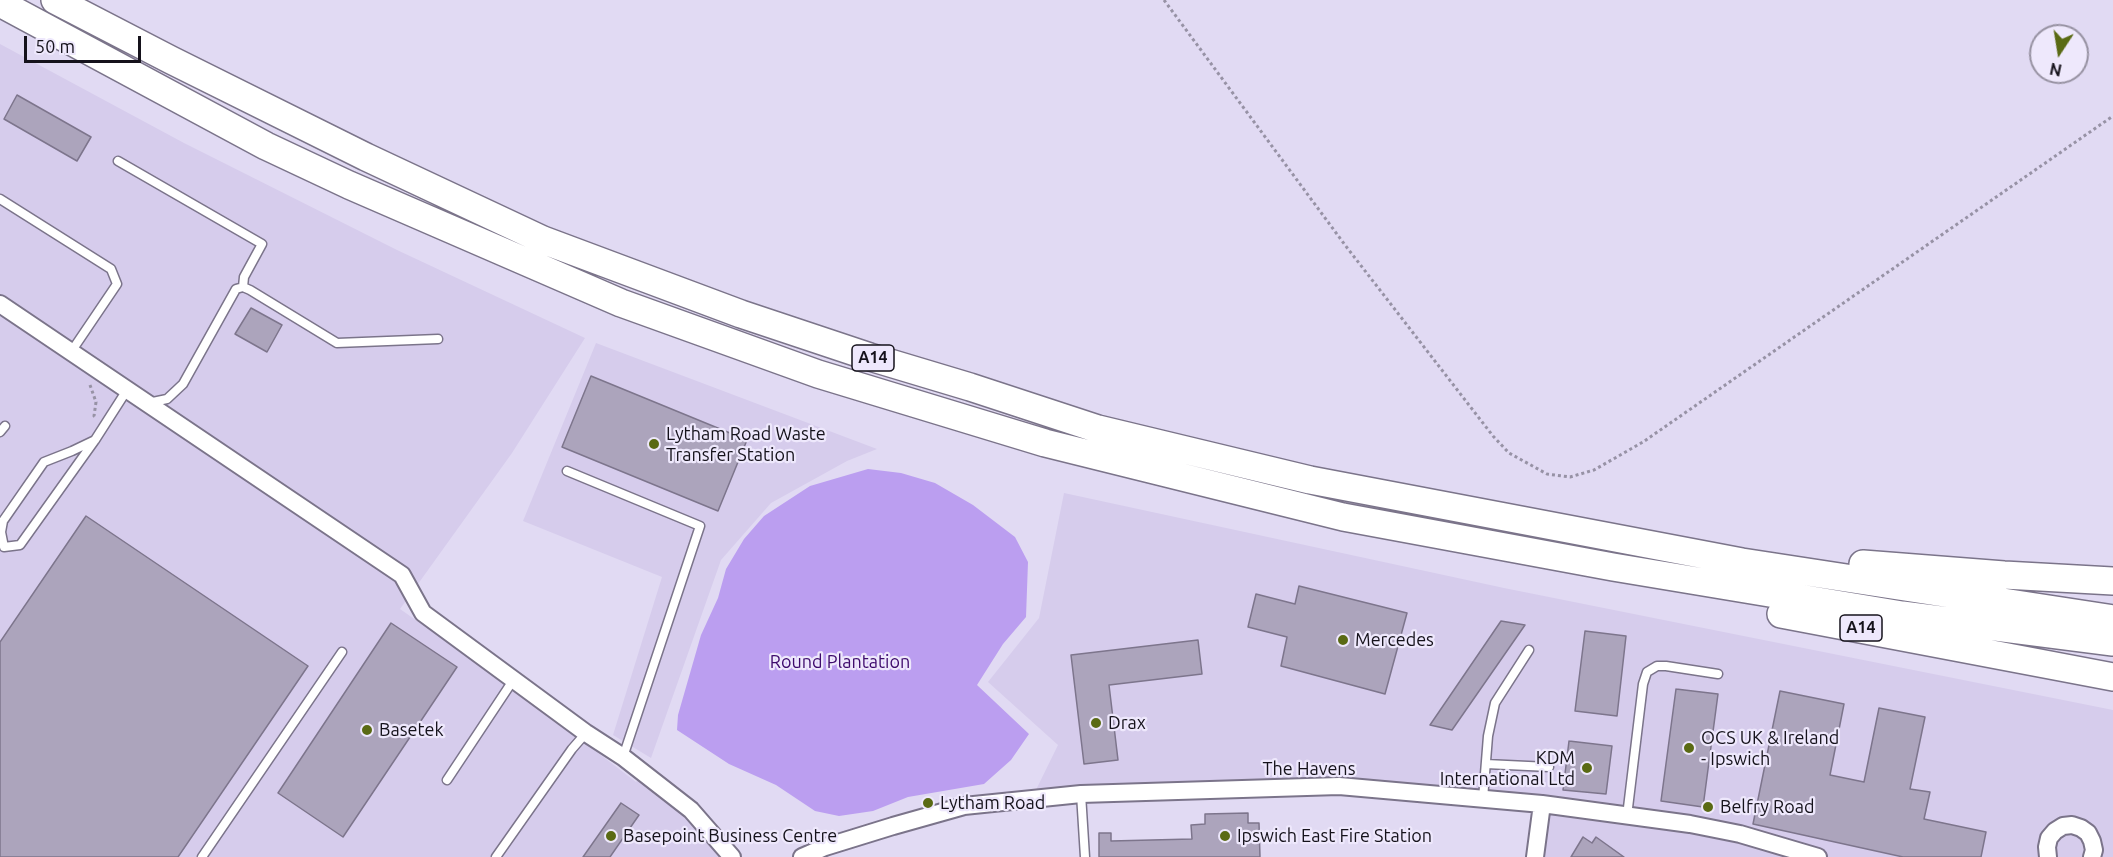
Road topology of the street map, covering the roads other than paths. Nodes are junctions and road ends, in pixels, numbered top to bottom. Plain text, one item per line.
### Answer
1 (55, 0) edge
2 (0, 3) edge
3 (118, 162) dead end
4 (0, 199) edge
5 (243, 287) junction
6 (0, 304) edge
7 (438, 339) dead end
8 (71, 352) junction
9 (127, 390) junction
10 (148, 404) junction
11 (95, 440) junction
12 (567, 471) dead end
13 (1, 532) edge
14 (2, 551) edge
15 (1742, 562) junction
16 (1613, 567) junction
17 (2113, 581) edge
18 (2113, 619) edge
19 (2113, 642) edge
20 (1529, 650) dead end
21 (342, 652) dead end
22 (1718, 674) dead end
23 (2113, 677) edge
24 (515, 679) junction
25 (586, 733) junction
26 (623, 757) junction
27 (1486, 764) junction
28 (1549, 767) dead end
29 (447, 780) dead end
30 (1082, 794) junction
31 (1484, 799) junction
32 (1542, 804) junction
33 (1627, 816) junction
34 (808, 856) edge
35 (202, 857) edge
36 (496, 857) edge
37 (732, 857) edge
38 (1085, 857) edge
39 (1535, 857) edge
40 (1818, 857) edge
41 (2048, 857) edge
42 (2092, 857) edge

1 - 15 highway, A14
2 - 16 highway, A14
3 - 5 lane
4 - 8 lane
5 - 7 lane
5 - 10 lane
6 - 8 street
8 - 9 street
9 - 10 street
9 - 11 lane
10 - 24 street
11 - 13 lane
11 - 14 lane
12 - 26 lane
13 - 14 lane
15 - 17 highway, A14
15 - 18 highway, A14
16 - 19 highway, A14
16 - 23 highway, A14
20 - 27 lane
21 - 35 lane
22 - 33 lane
24 - 25 street
24 - 29 lane
25 - 26 street
25 - 36 lane
26 - 37 street
27 - 28 lane
27 - 31 lane
30 - 31 street, The Havens
30 - 34 street, The Havens
30 - 38 lane
31 - 32 street, The Havens
32 - 33 street, The Havens
32 - 39 street
33 - 40 street, The Havens
41 - 42 street

